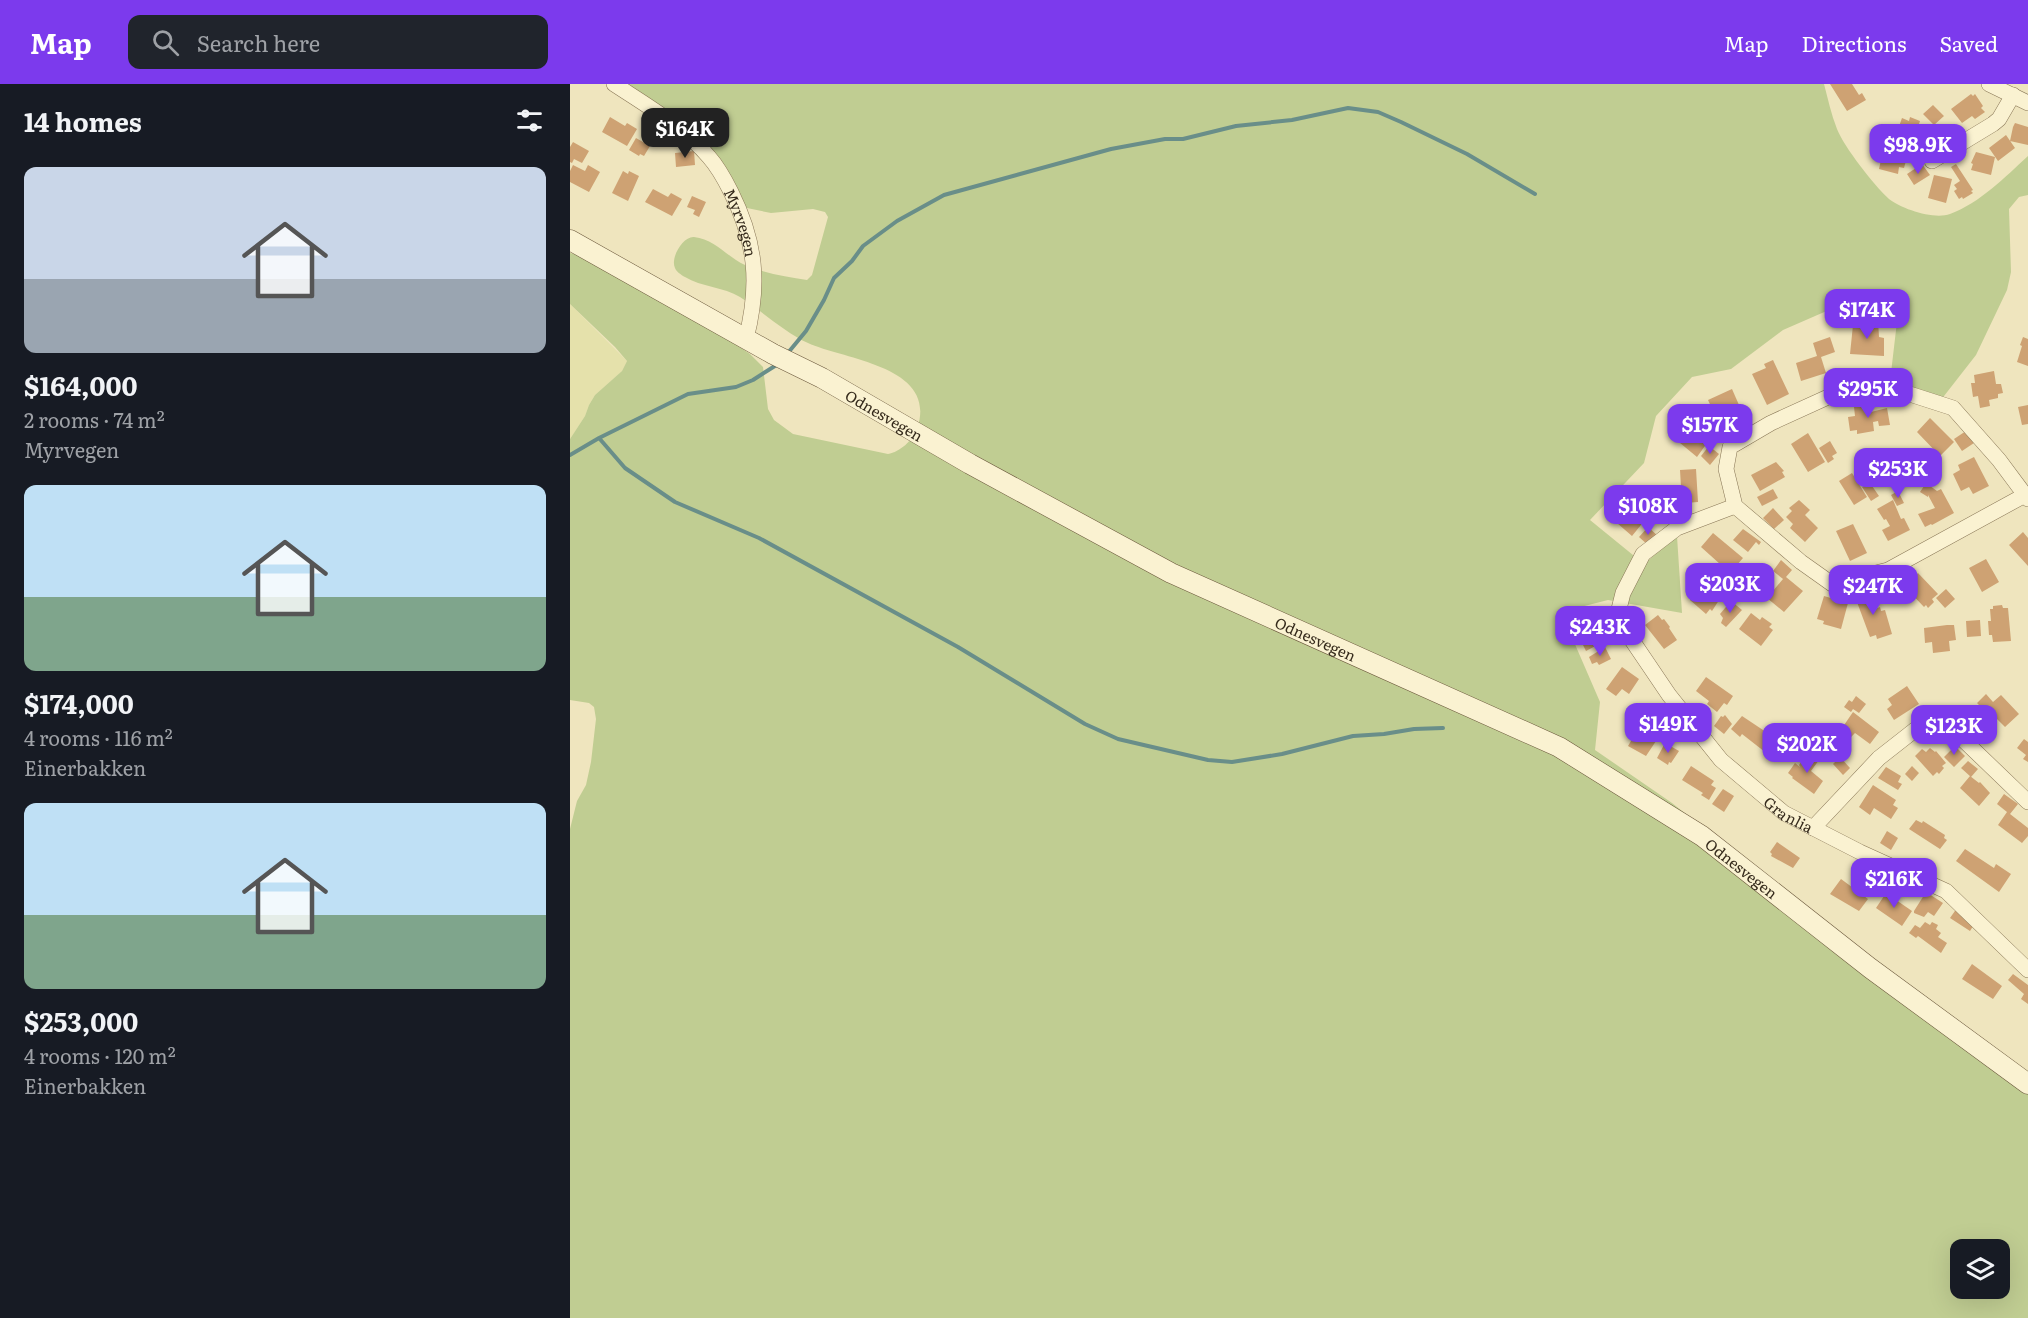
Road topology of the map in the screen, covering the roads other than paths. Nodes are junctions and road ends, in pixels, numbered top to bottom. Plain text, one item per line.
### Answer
1 (614, 84) edge
2 (1989, 84) edge
3 (2013, 95) junction
4 (2028, 103) edge
5 (1932, 161) dead end
6 (570, 240) edge
7 (746, 339) junction
8 (2026, 497) edge
9 (1735, 506) junction
10 (2028, 802) edge
11 (1813, 828) junction
12 (2028, 970) edge
13 (2028, 1084) edge

1 - 7 street, Myrvegen
2 - 3 street
3 - 4 street
3 - 5 street
6 - 7 main road, Odnesvegen
7 - 13 main road, Odnesvegen
8 - 9 street
8 - 9 street
9 - 11 street, Granlia
10 - 11 street
11 - 12 street, Granlia

